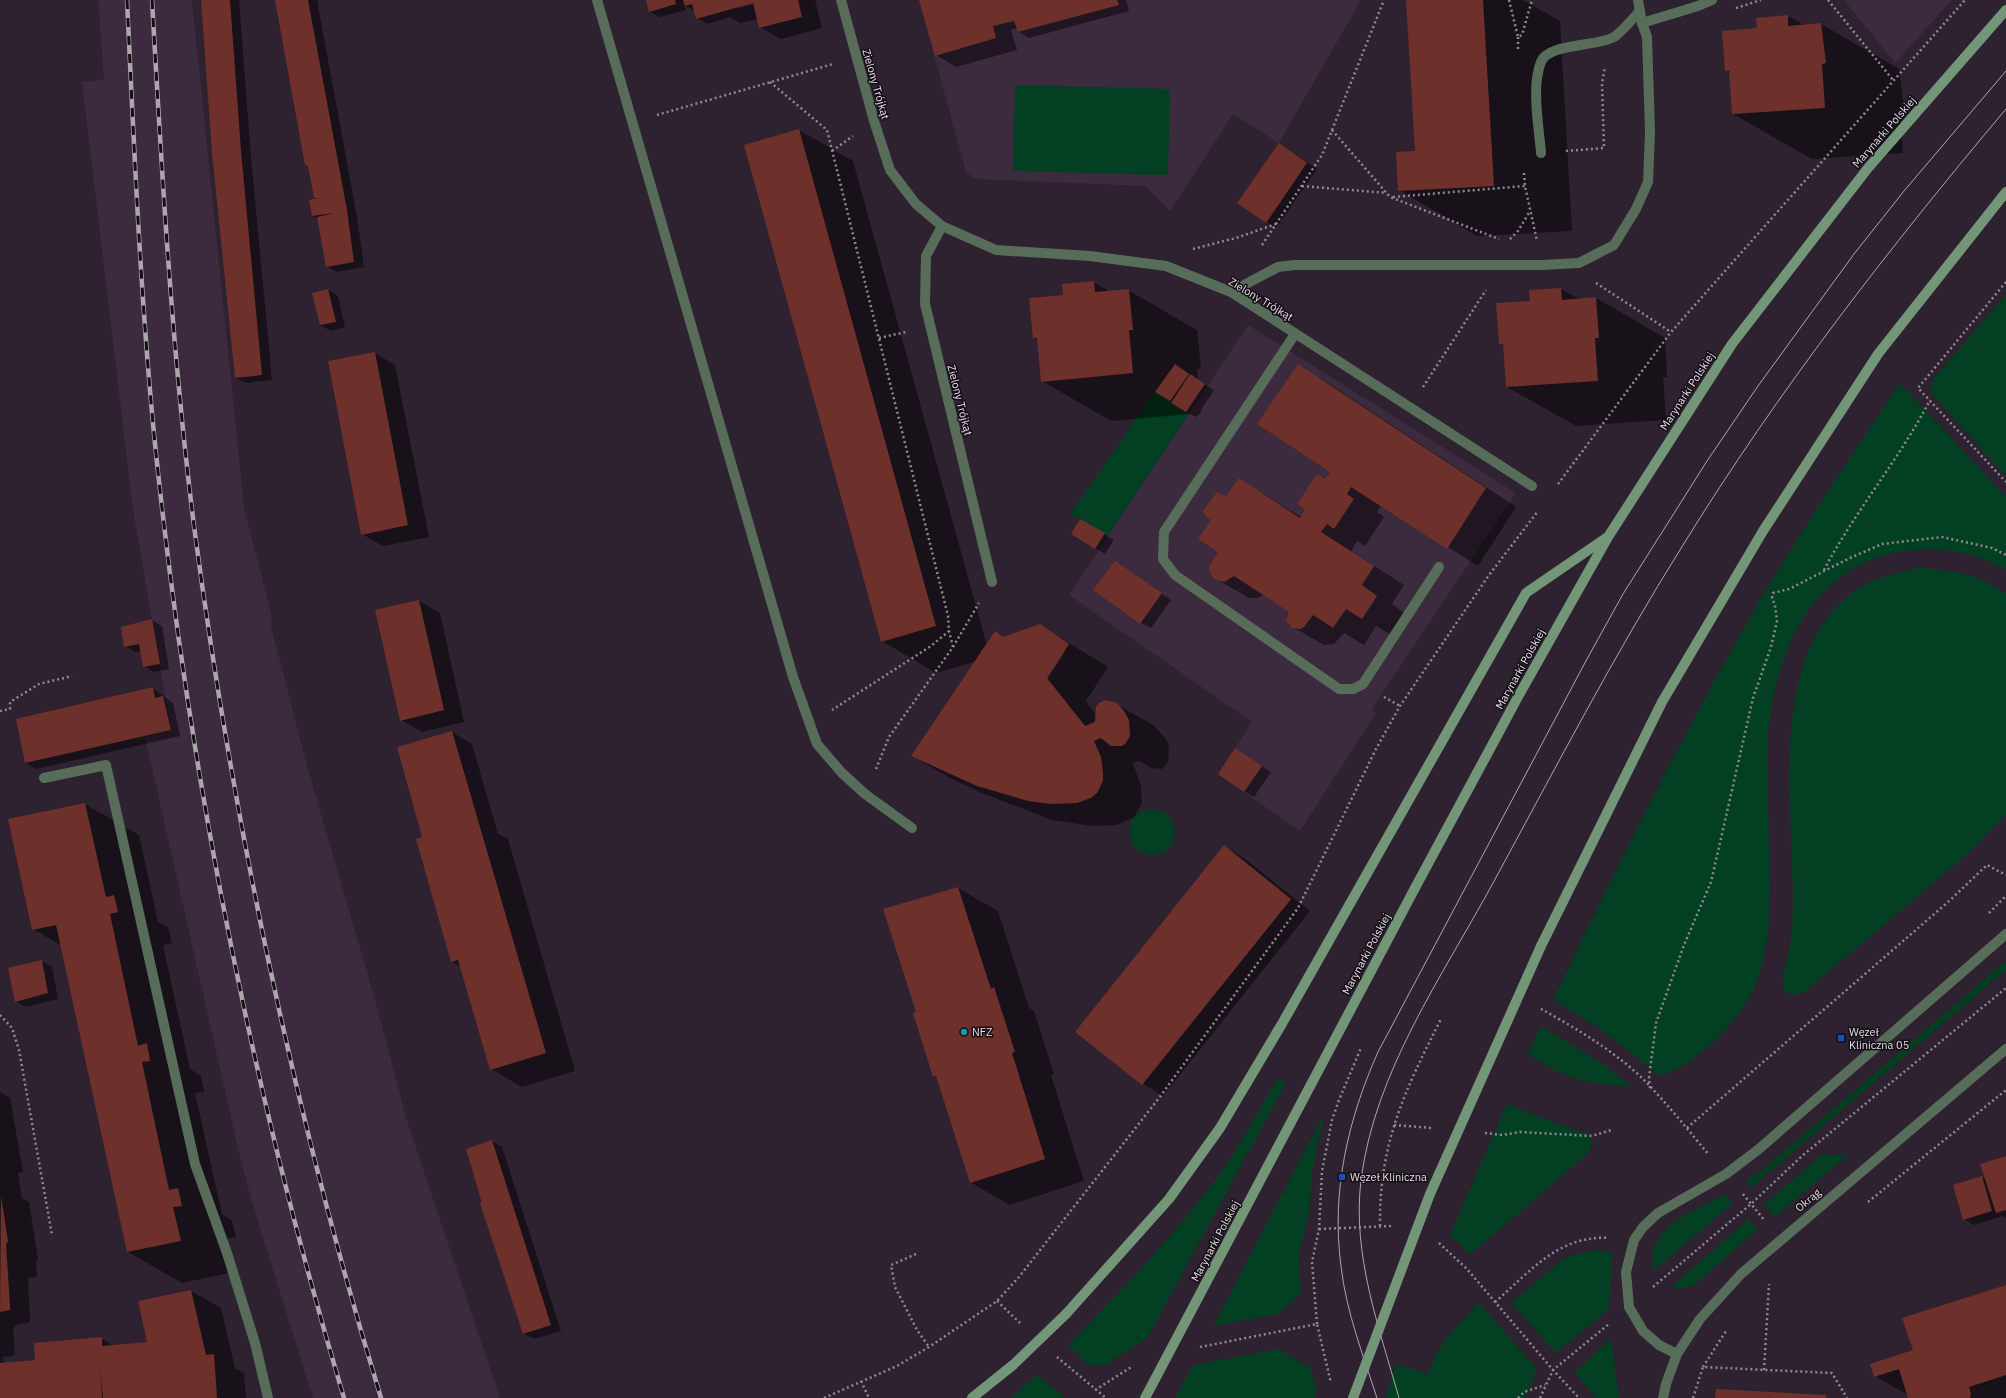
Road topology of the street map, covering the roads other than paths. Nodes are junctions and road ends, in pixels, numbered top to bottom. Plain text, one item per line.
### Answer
1 (597, 0) edge
2 (841, 0) edge
3 (1638, 0) edge
4 (1712, 0) edge
5 (2006, 10) edge
6 (1640, 11) junction
7 (1642, 23) junction
8 (1541, 153) road end
9 (2006, 192) edge
10 (942, 226) junction
11 (1231, 292) junction
12 (1295, 334) junction
13 (1532, 486) dead end
14 (1608, 537) junction
15 (1439, 567) dead end
16 (992, 582) road end
17 (44, 778) dead end
18 (912, 828) dead end
19 (2006, 934) edge
20 (2006, 1049) edge
21 (1677, 1354) junction
22 (268, 1398) edge
23 (972, 1398) edge
24 (1145, 1398) edge
25 (1353, 1398) edge
26 (1663, 1398) edge

1 - 18 street
2 - 10 street, Zielony Trójkąt
3 - 6 street
4 - 7 street
5 - 14 main road, Marynarki Polskiej
6 - 7 street
6 - 8 street
7 - 11 street
9 - 25 main road, bridge
10 - 11 street, Zielony Trójkąt
10 - 16 street, Zielony Trójkąt
11 - 12 street, Zielony Trójkąt
12 - 13 street, Zielony Trójkąt
12 - 15 street
14 - 23 main road, bridge
14 - 24 main road, Marynarki Polskiej, bridge
17 - 22 street
19 - 21 street
20 - 21 street, Okrąg
21 - 26 street, Okrąg

